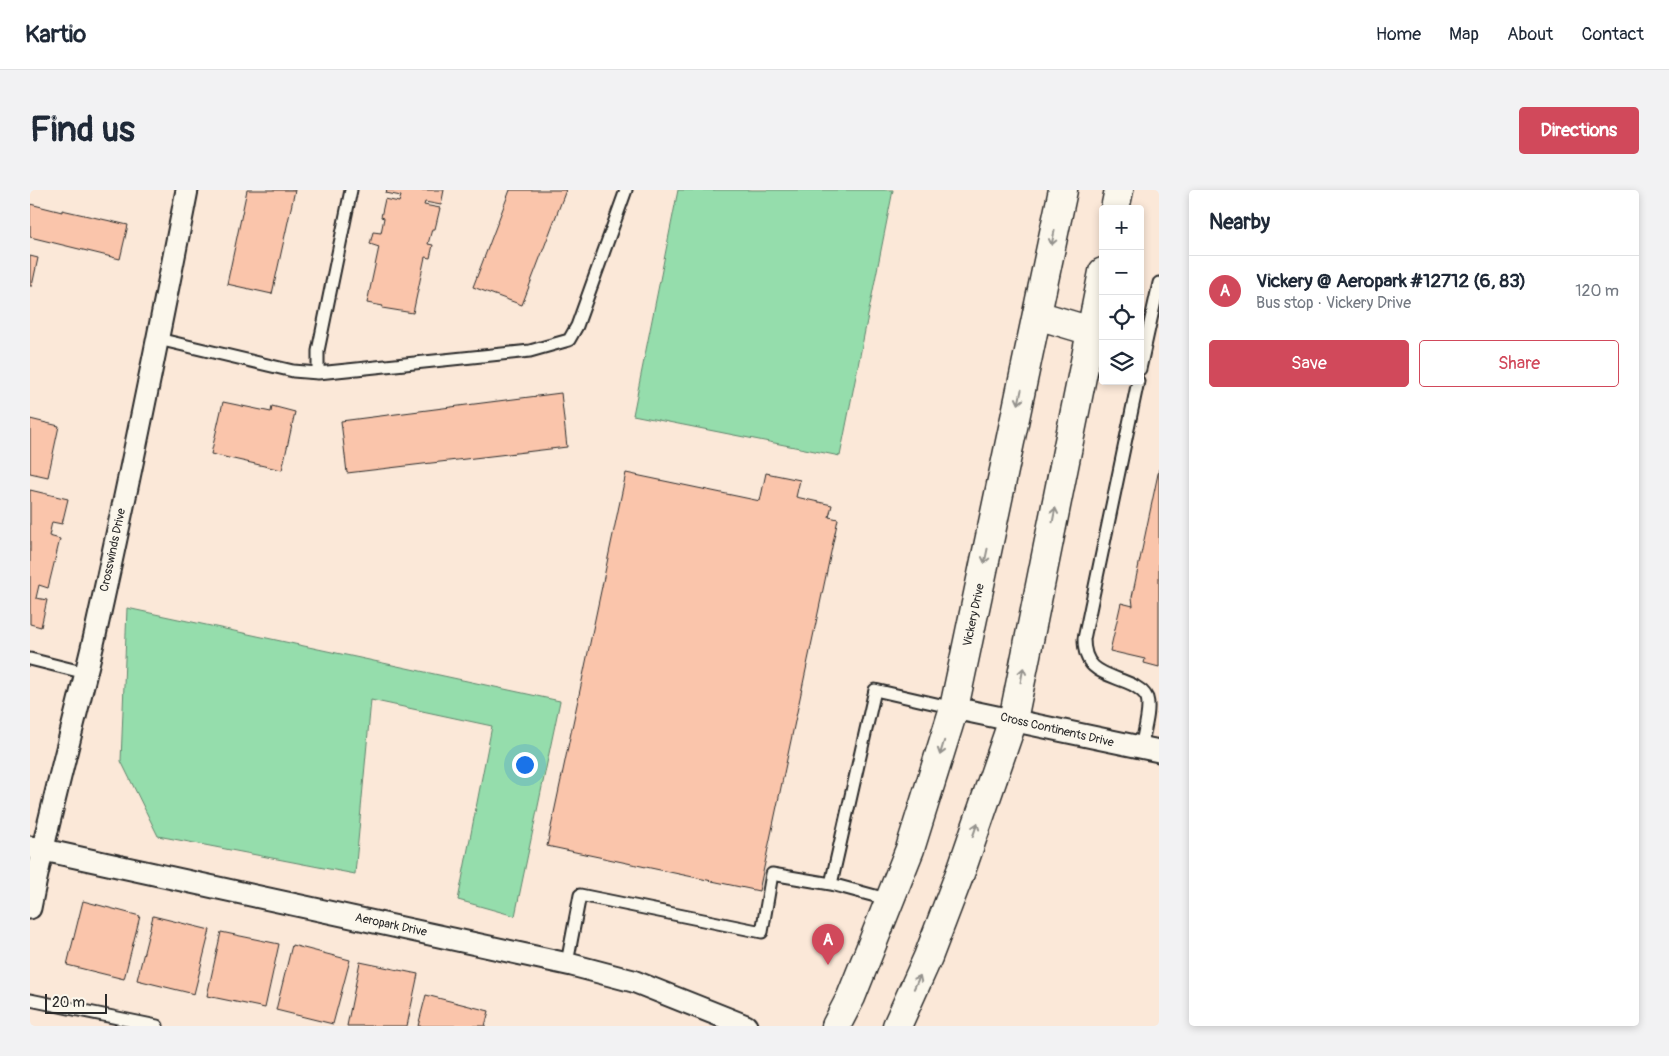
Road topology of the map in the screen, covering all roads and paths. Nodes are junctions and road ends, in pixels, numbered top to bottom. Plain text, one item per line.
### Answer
1 (187, 190) edge
2 (351, 190) edge
3 (626, 190) edge
4 (1063, 190) edge
5 (1119, 190) edge
6 (1116, 205) edge
7 (1159, 283) edge
8 (1101, 295) edge
9 (1037, 315) junction
10 (1097, 332) edge
11 (158, 339) junction
12 (1144, 340) edge
13 (318, 373) junction
14 (1137, 385) edge
15 (30, 659) edge
16 (86, 673) junction
17 (954, 708) junction
18 (1013, 720) junction
19 (1150, 750) edge
20 (36, 848) edge
21 (830, 884) junction
22 (890, 900) junction
23 (30, 908) edge
24 (567, 964) junction
25 (30, 1000) edge
26 (158, 1026) edge
27 (746, 1026) edge
28 (836, 1026) edge
29 (896, 1026) edge

1 - 11 street, Crosswinds Drive
2 - 13 lane
3 - 13 lane
4 -> 9 main road, Vickery Drive
5 - 6 main road
7 - 12 lane
8 - 10 main road
9 - 10 main road
9 -> 17 main road, Vickery Drive
18 -> 10 main road
11 - 13 lane
11 - 16 street, Crosswinds Drive
14 - 19 lane
15 - 16 lane
16 - 20 street, Crosswinds Drive
17 - 18 street, Cross Continents Drive
17 - 21 lane
17 -> 22 main road, Vickery Drive
18 - 19 street, Cross Continents Drive
29 -> 18 main road
20 - 23 street, Crosswinds Drive
20 - 24 street, Aeropark Drive
21 - 22 lane
21 - 24 lane
22 - 28 main road, Vickery Drive
24 - 27 street, Aeropark Drive
25 - 26 lane

